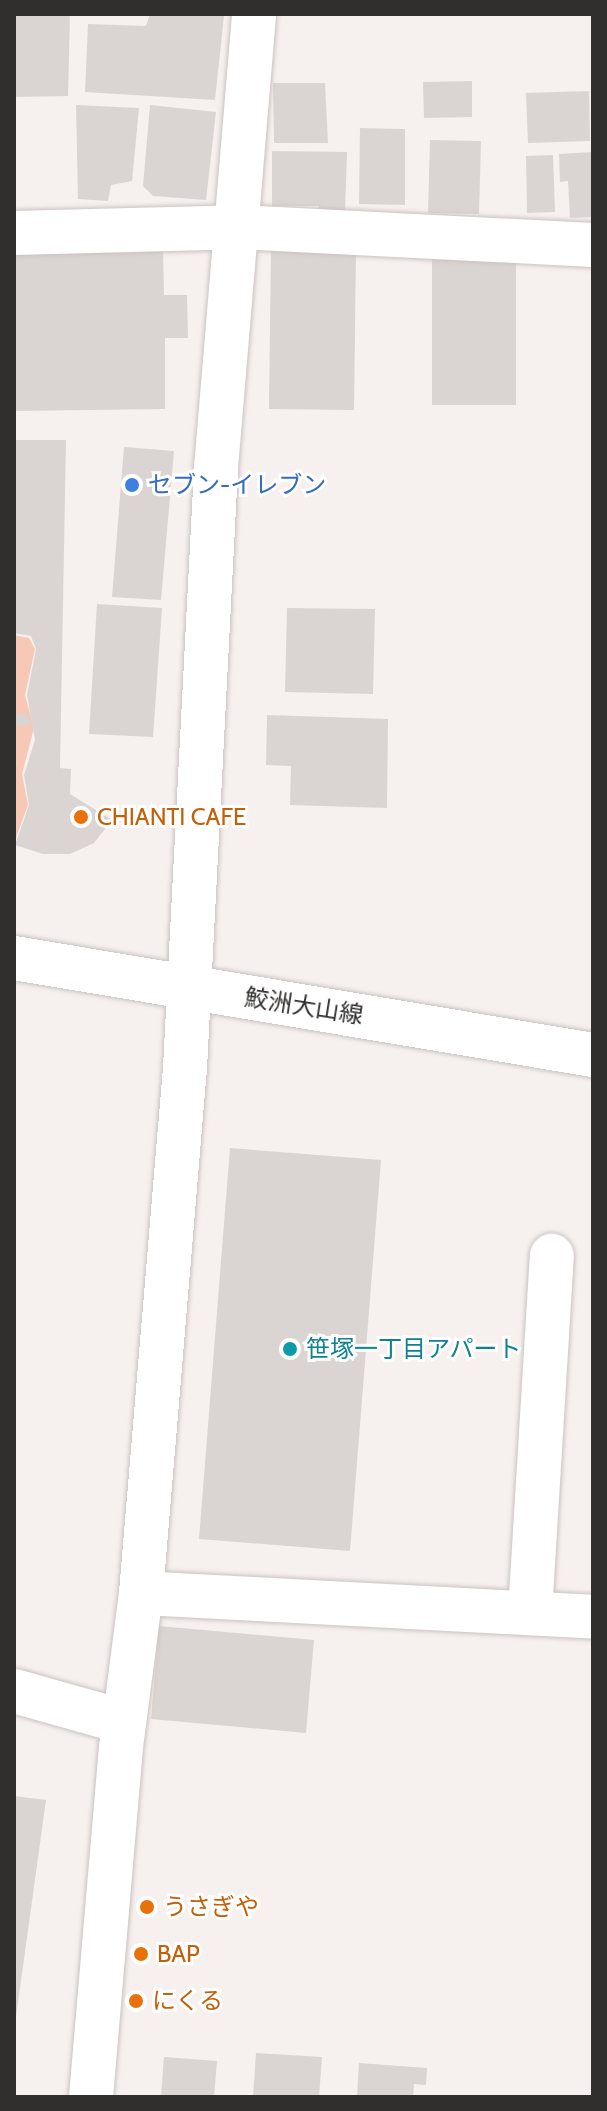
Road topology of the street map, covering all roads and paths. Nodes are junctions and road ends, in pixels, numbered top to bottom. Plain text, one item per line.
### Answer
1 (254, 14) edge
2 (238, 227) junction
3 (14, 233) edge
4 (593, 245) edge
5 (14, 958) edge
6 (187, 987) junction
7 (593, 1055) edge
8 (552, 1256) dead end
9 (141, 1593) junction
10 (530, 1613) junction
11 (593, 1617) edge
12 (14, 1691) edge
13 (124, 1722) junction
14 (91, 2097) edge

1 - 2 street
2 - 3 street
2 - 4 street
2 - 6 street
5 - 6 street, 鮫洲大山線
6 - 7 street, 鮫洲大山線
6 - 9 street
8 - 10 street
9 - 10 street
9 - 13 street
10 - 11 street
12 - 13 street
13 - 14 street

